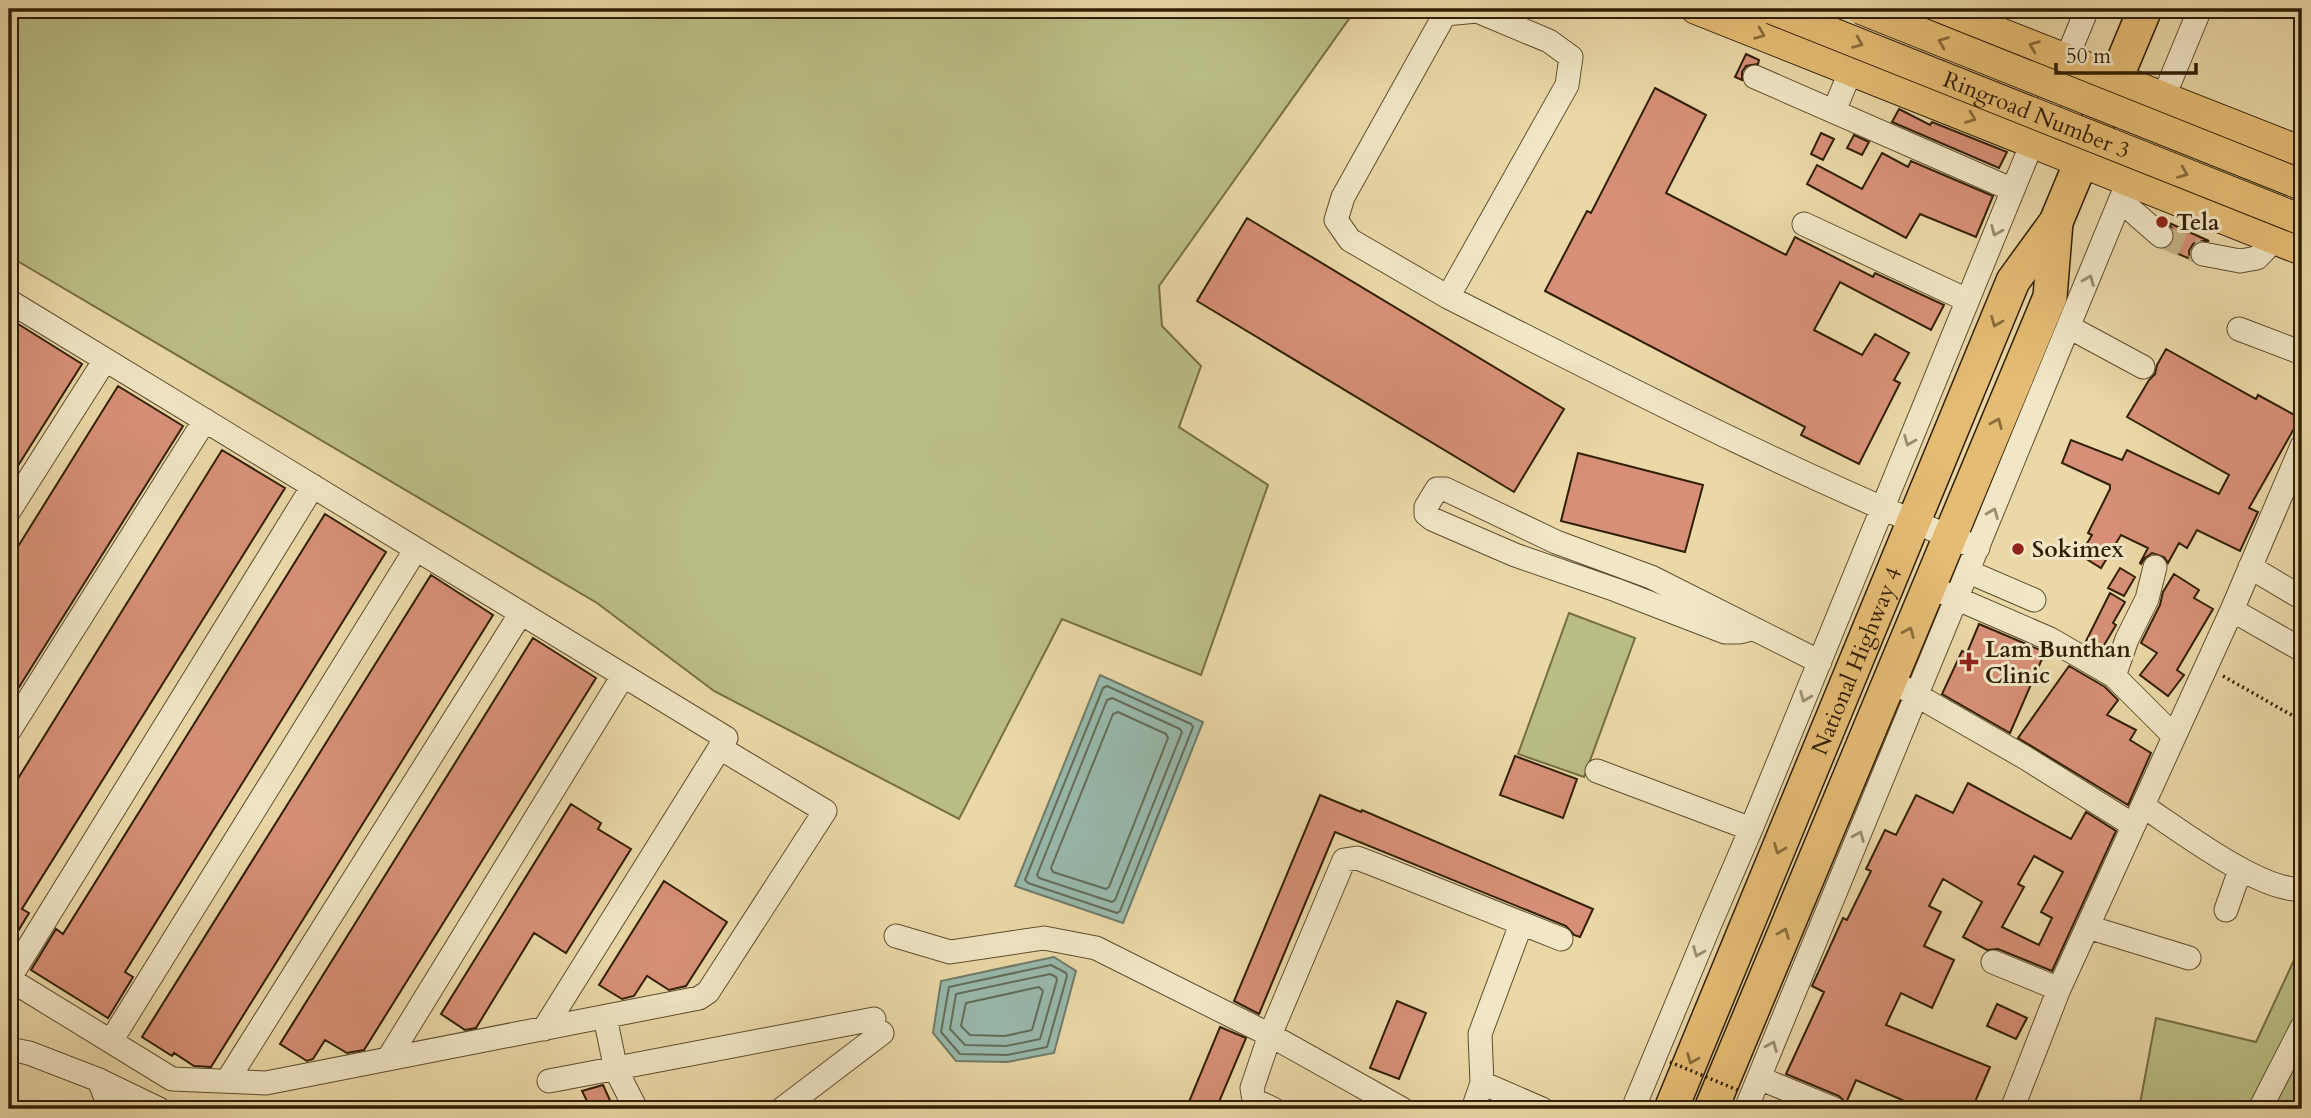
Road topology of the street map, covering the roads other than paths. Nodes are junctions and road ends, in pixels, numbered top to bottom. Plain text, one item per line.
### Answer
1 (1696, 9) edge
2 (1772, 9) edge
3 (1861, 9) edge
4 (1939, 9) edge
5 (2087, 9) edge
6 (2145, 9) edge
7 (2200, 9) edge
8 (2066, 59) junction
9 (1851, 70) junction
10 (1755, 77) dead end
11 (2116, 79) junction
12 (2163, 97) junction
13 (1834, 111) junction
14 (2034, 143) junction
15 (2302, 152) edge
16 (2081, 162) junction
17 (2302, 185) edge
18 (2013, 190) junction
19 (2125, 191) junction
20 (2302, 220) edge
21 (2056, 222) junction
22 (1804, 225) dead end
23 (2161, 236) tunnel mouth
24 (2275, 239) junction
25 (2302, 250) edge
26 (2203, 254) tunnel mouth
27 (1448, 297) junction
28 (1967, 300) junction
29 (9, 301) edge
30 (2069, 327) junction
31 (2239, 329) dead end
32 (2302, 353) edge
33 (105, 360) junction
34 (2143, 367) dead end
35 (205, 420) junction
36 (2302, 446) edge
37 (313, 486) junction
38 (1881, 508) junction
39 (9, 511) edge
40 (1914, 522) junction
41 (1964, 542) junction
42 (416, 549) junction
43 (2155, 567) dead end
44 (2250, 567) junction
45 (1969, 572) junction
46 (1943, 593) junction
47 (2302, 598) edge
48 (2034, 600) dead end
49 (2232, 610) junction
50 (520, 613) junction
51 (1751, 629) junction
52 (2302, 650) edge
53 (1819, 663) junction
54 (623, 676) junction
55 (2113, 676) junction
56 (1888, 681) junction
57 (1918, 694) junction
58 (9, 731) edge
59 (2174, 736) junction
60 (720, 748) junction
61 (1597, 771) dead end
62 (2138, 816) junction
63 (1751, 829) junction
64 (2240, 870) junction
65 (2302, 889) edge
66 (2226, 910) dead end
67 (1521, 924) junction
68 (1710, 924) junction
69 (2088, 927) junction
70 (896, 936) dead end
71 (1743, 937) junction
72 (1560, 939) dead end
73 (2189, 958) dead end
74 (1993, 962) dead end
75 (9, 979) edge
76 (2059, 989) junction
77 (606, 1017) junction
78 (2302, 1027) edge
79 (544, 1029) junction
80 (1270, 1035) junction
81 (111, 1041) junction
82 (9, 1049) edge
83 (388, 1059) junction
84 (616, 1070) junction
85 (1759, 1078) junction
86 (99, 1080) junction
87 (227, 1081) junction
88 (549, 1082) dead end
89 (1482, 1083) junction
90 (1743, 1100) edge
91 (110, 1109) edge
92 (159, 1109) edge
93 (636, 1109) edge
94 (782, 1109) edge
95 (1273, 1109) edge
96 (1402, 1109) edge
97 (1473, 1109) edge
98 (1542, 1109) edge
99 (1633, 1109) edge
100 (1671, 1109) edge
101 (1711, 1109) edge
102 (1834, 1109) edge
103 (2012, 1109) edge
104 (2260, 1109) edge

1 -> 9 main road
2 -> 20 main road, Ringroad Number 3, bridge
17 -> 3 main road, Ringroad Number 3, bridge
8 -> 4 main road
5 - 8 street
6 - 11 highway, National Highway 4
7 - 12 street
8 - 11 main road
8 - 14 street
9 - 13 street
9 -> 14 main road
10 - 13 street
11 - 12 main road
11 - 16 highway, National Highway 4
12 - 15 main road
12 - 19 street
13 - 18 street
14 - 16 main road
14 - 18 street
16 - 19 main road
16 - 21 highway, National Highway 4
18 -> 28 street
19 - 23 street
19 - 24 main road
30 -> 19 street
21 -> 40 highway, National Highway 4
41 -> 21 highway, National Highway 4
22 - 28 street
24 - 25 main road
24 - 26 street
27 - 27 street
27 - 38 street
28 -> 38 street
29 - 33 street
30 - 34 street
41 -> 30 street
31 - 32 street
33 - 35 street
33 - 39 street
35 - 37 street
35 - 58 street
36 - 44 street
37 - 42 street
37 - 75 street
38 - 40 street
38 - 53 street
40 - 41 street
40 -> 71 highway, National Highway 4
41 - 45 street
41 - 46 highway, National Highway 4
42 - 50 street
42 - 81 street
43 - 55 street
44 - 47 street
44 - 49 street
45 - 46 street
45 - 48 street
46 - 55 street
56 -> 46 highway, National Highway 4
46 - 57 street
49 - 52 street
49 - 59 street
50 - 54 street
50 - 87 street
51 - 51 street
51 - 53 street
53 -> 63 street
54 - 60 street
54 - 83 street
55 - 59 street
56 - 57 street
101 -> 56 highway, National Highway 4
57 - 62 street
85 -> 57 street
59 - 62 street
60 - 77 street
60 - 79 street
61 - 63 street
62 - 64 street
62 - 69 street
63 - 68 street
64 - 65 street
64 - 66 street
67 - 72 street
67 - 80 street
67 - 89 street
68 - 71 street
68 -> 99 street
69 - 73 street
69 - 76 street
70 - 80 street
71 -> 100 highway, National Highway 4
74 - 76 street
75 - 81 street
76 - 103 street
77 - 79 street
77 - 84 street
78 - 104 street
79 - 83 street
80 - 95 street
80 - 96 street
81 - 87 street
82 - 86 street
83 - 87 street
84 - 88 street
84 - 93 street
84 - 94 street
85 - 90 street
85 - 102 street
86 - 91 street
86 - 92 street
89 - 97 street
89 - 98 street

